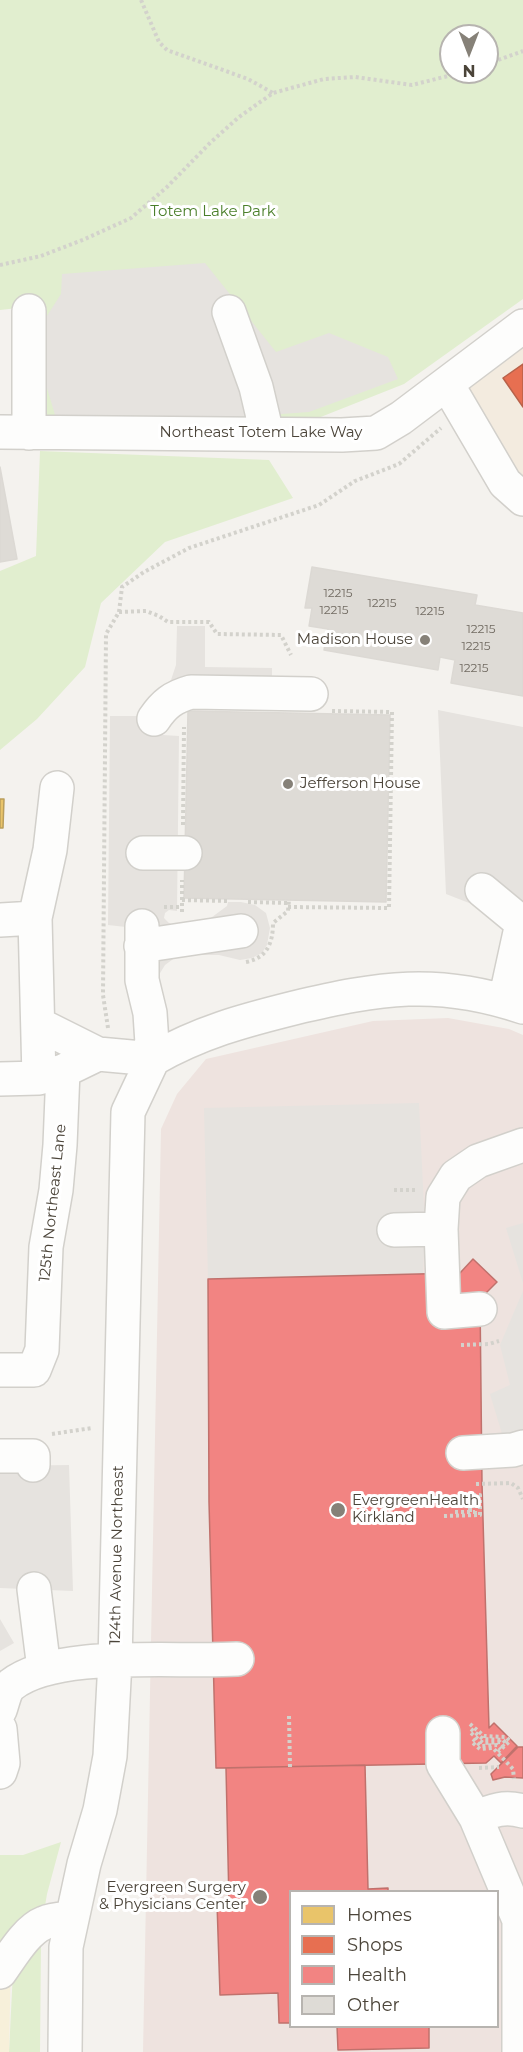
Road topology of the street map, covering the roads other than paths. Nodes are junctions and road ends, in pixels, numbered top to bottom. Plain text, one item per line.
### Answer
1 (29, 311) dead end
2 (228, 312) dead end
3 (523, 326) edge
4 (454, 397) junction
5 (15, 433) edge
6 (267, 434) junction
7 (523, 499) edge
8 (317, 702) road end
9 (169, 721) road end
10 (57, 788) dead end
11 (143, 852) dead end
12 (184, 852) road end
13 (482, 890) dead end
14 (35, 918) junction
15 (0, 920) edge
16 (523, 923) edge
17 (241, 932) dead end
18 (514, 1004) edge
19 (38, 1024) junction
20 (103, 1043) junction
21 (153, 1059) junction
22 (51, 1075) junction
23 (0, 1079) edge
24 (523, 1145) edge
25 (441, 1229) junction
26 (394, 1230) dead end
27 (480, 1309) dead end
28 (0, 1370) edge
29 (523, 1447) edge
30 (464, 1453) dead end
31 (0, 1456) edge
32 (33, 1465) dead end
33 (34, 1589) dead end
34 (237, 1659) dead end
35 (115, 1661) junction
36 (44, 1669) junction
37 (1, 1697) edge
38 (0, 1729) edge
39 (462, 1730) road end
40 (0, 1772) edge
41 (523, 1811) edge
42 (476, 1818) junction
43 (72, 1918) junction
44 (521, 1919) edge
45 (0, 1972) edge
46 (65, 2052) edge
47 (519, 2052) edge

1 - 5 street
2 - 6 street
3 - 4 street, Northeast Totem Lake Way
4 - 6 street, Northeast Totem Lake Way
4 - 7 street
5 - 6 street, Northeast Totem Lake Way
8 - 9 street
10 - 14 street, 125th Northeast Lane
11 - 12 street
13 - 16 street
14 - 15 street
14 - 19 street, 125th Northeast Lane
16 - 18 street
17 - 21 street
18 - 21 street
19 - 20 street
19 - 22 street, 125th Northeast Lane
20 - 21 street
20 - 22 street
21 - 35 street, 124th Avenue Northeast
22 - 23 street
22 - 28 street, 125th Northeast Lane
24 - 25 street
25 - 26 street
25 - 27 street
29 - 30 street
31 - 32 street
33 - 36 street
34 - 35 street
35 - 36 street
35 - 43 street, 124th Avenue Northeast
36 - 37 street
38 - 40 street
39 - 42 street
41 - 42 street
42 - 44 street
43 - 45 street
43 - 46 street, 124th Avenue Northeast
44 - 47 street

